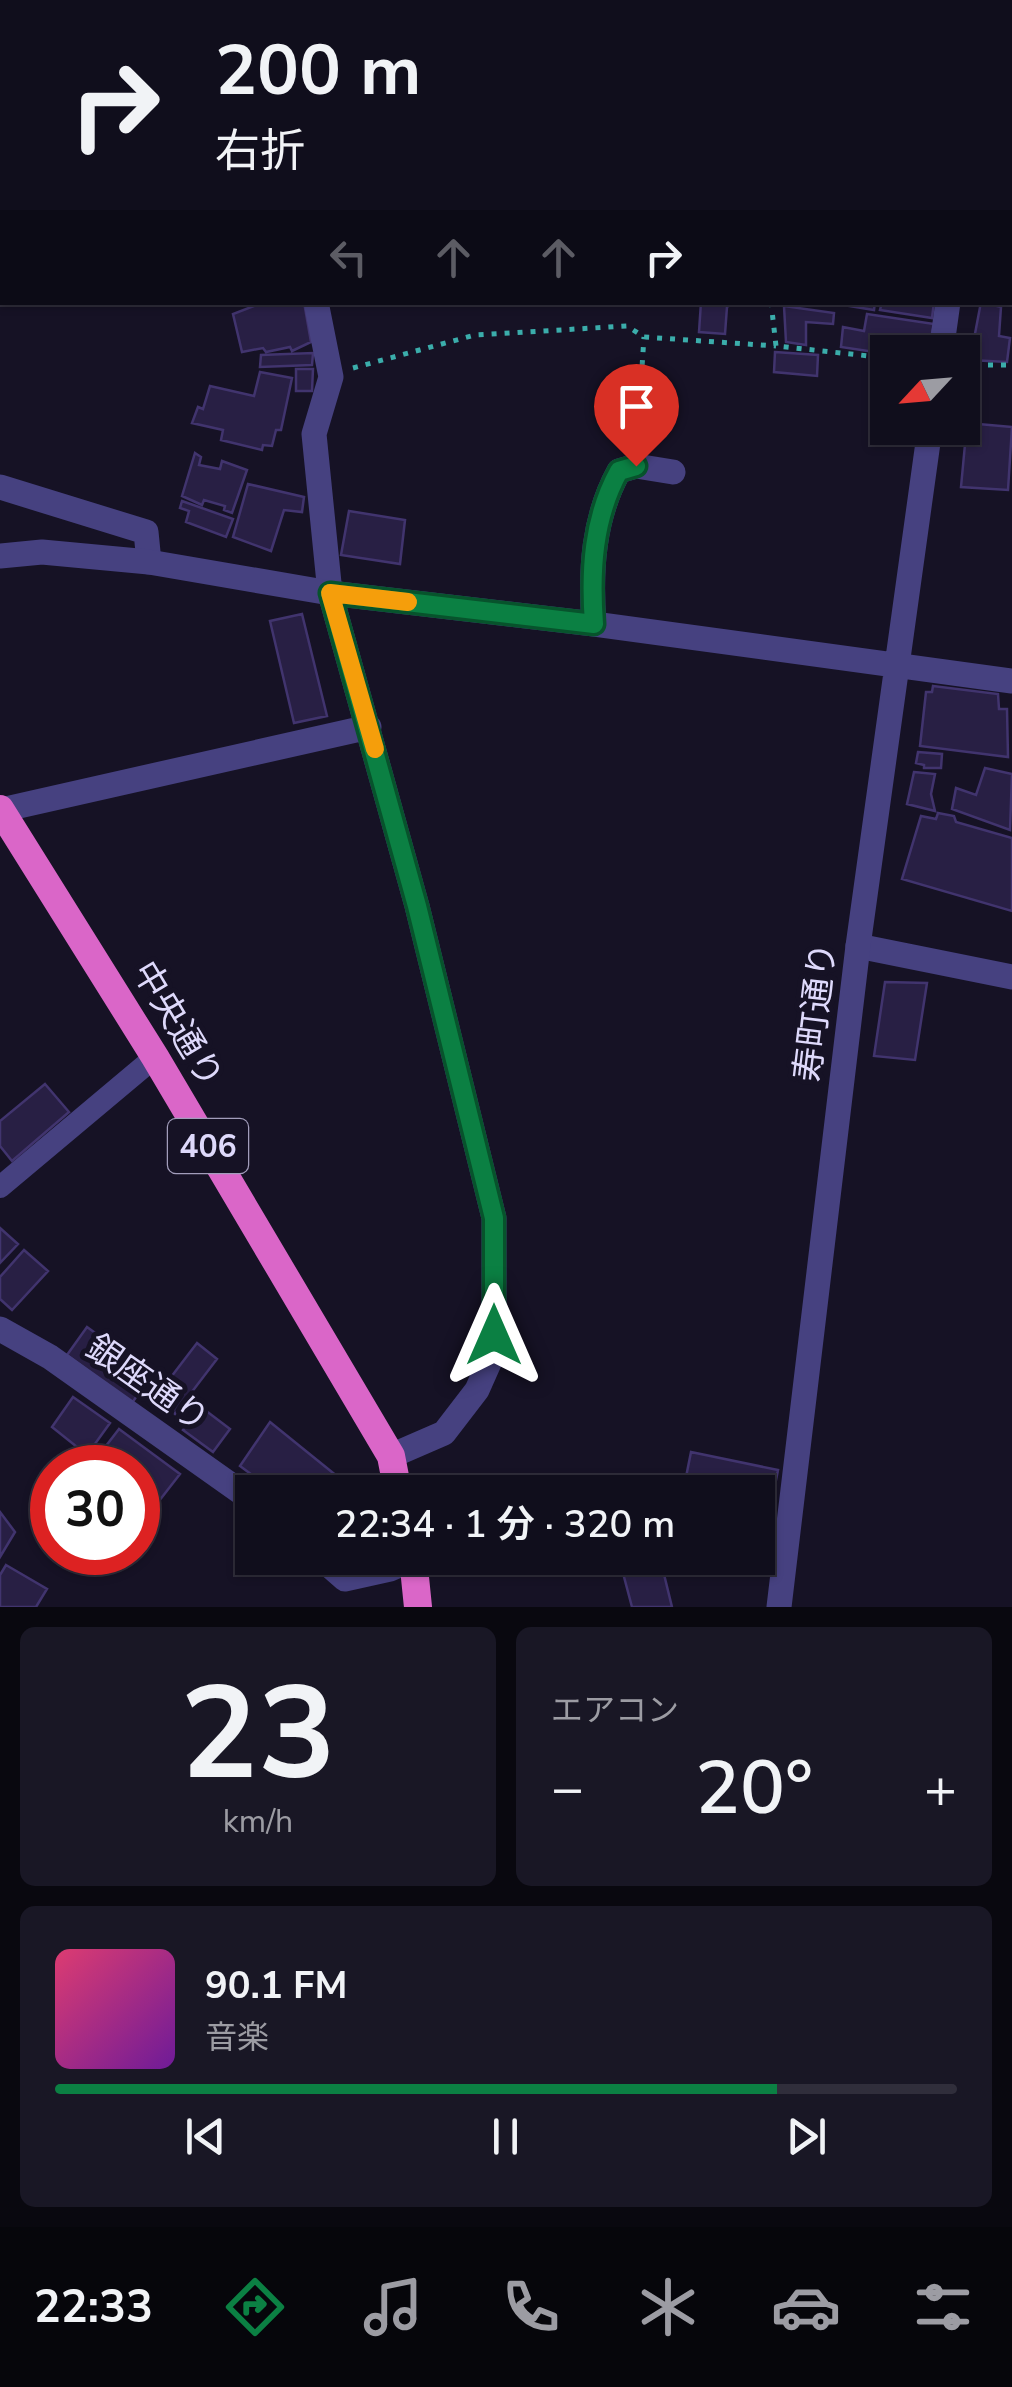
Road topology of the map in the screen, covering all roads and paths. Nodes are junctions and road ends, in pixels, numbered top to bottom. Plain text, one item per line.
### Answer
1 (317, 305) edge
2 (771, 305) edge
3 (948, 305) edge
4 (943, 335) edge
5 (644, 336) junction
6 (776, 346) junction
7 (870, 356) edge
8 (980, 365) edge
9 (1012, 365) edge
10 (331, 377) junction
11 (928, 445) edge
12 (636, 466) junction
13 (673, 472) dead end
14 (0, 487) edge
15 (0, 556) edge
16 (149, 562) junction
17 (330, 593) junction
18 (594, 624) junction
19 (897, 667) junction
20 (1012, 681) edge
21 (369, 727) junction
22 (0, 810) edge
23 (858, 946) junction
24 (1012, 977) edge
25 (155, 1057) junction
26 (0, 1187) edge
27 (0, 1329) edge
28 (390, 1456) junction
29 (394, 1475) edge
30 (235, 1488) edge
31 (415, 1575) edge
32 (418, 1607) edge
33 (778, 1607) edge

1 - 10 street
2 - 6 path
3 - 4 street
5 - 6 path
5 - 10 path
5 - 12 path
6 - 7 path
8 - 9 path
10 - 17 street
11 - 19 street, 寿町通り
12 - 13 street
12 - 18 street
14 - 16 street
15 - 16 street
16 - 17 street
17 - 18 street
17 - 21 street
18 - 19 street
19 - 20 street
19 - 23 street, 寿町通り
21 - 22 street
21 - 28 street
22 - 25 highway, 中央通り / 406
23 - 24 street
23 - 33 street, 寿町通り
25 - 26 street
25 - 28 highway, 中央通り / 406
27 - 30 street, 銀座通り
28 - 29 highway, 中央通り / 406
31 - 32 highway

